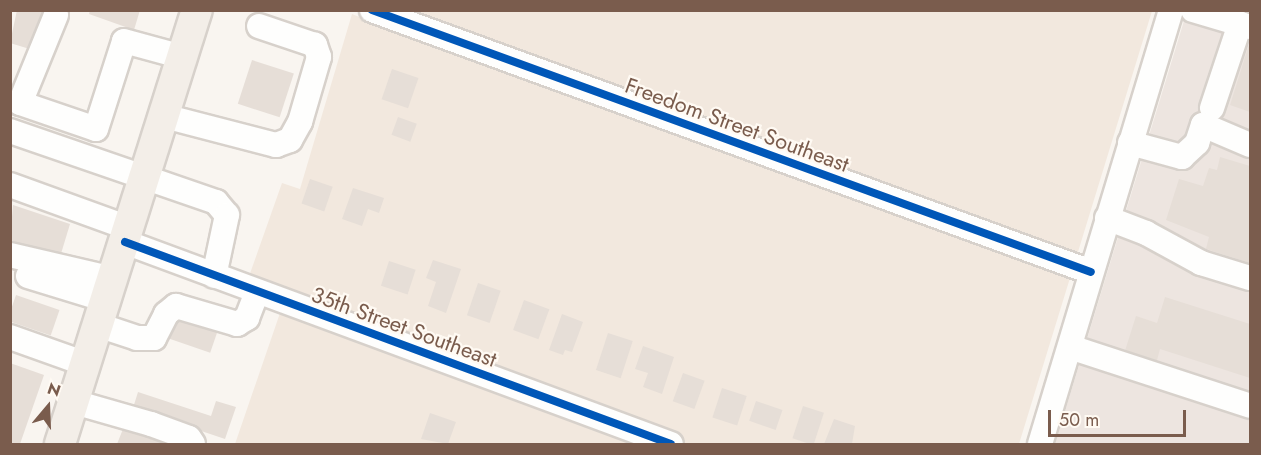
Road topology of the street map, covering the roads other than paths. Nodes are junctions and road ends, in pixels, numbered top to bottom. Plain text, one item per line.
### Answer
1 (197, 10) edge
2 (372, 10) edge
3 (1171, 10) edge
4 (1193, 10) edge
5 (56, 15) dead end
6 (1245, 25) edge
7 (260, 26) dead end
8 (183, 57) junction
9 (17, 95) edge
10 (1212, 108) dead end
11 (164, 116) junction
12 (96, 129) junction
13 (10, 131) edge
14 (1130, 143) junction
15 (1251, 145) edge
16 (85, 158) junction
17 (144, 179) junction
18 (10, 185) edge
19 (1107, 218) junction
20 (127, 235) junction
21 (10, 255) edge
22 (1091, 272) junction
23 (28, 276) dead end
24 (214, 276) junction
25 (1251, 278) edge
26 (258, 292) junction
27 (106, 301) junction
28 (10, 337) edge
29 (1070, 347) junction
30 (86, 364) junction
31 (74, 402) junction
32 (1251, 406) edge
33 (60, 444) edge
34 (193, 444) edge
35 (671, 444) edge
36 (1040, 444) edge

1 - 8 main road
2 - 22 street, Freedom Street Southeast
3 - 14 street
4 - 6 street
5 - 9 street
6 - 10 street
7 - 11 street
8 - 11 main road
8 - 12 street
9 - 12 street
11 - 17 main road
12 - 16 street
13 - 16 street
14 - 15 street
14 - 19 street
16 - 17 street
17 - 20 main road
17 - 24 street
18 - 20 street, 35th Street Southeast
19 - 22 street
19 - 25 street
20 - 24 street, 35th Street Southeast
20 - 27 main road
21 - 27 street
22 - 29 street
23 - 27 street
24 - 26 street, 35th Street Southeast
26 - 27 street
26 - 35 street, 35th Street Southeast
27 - 30 main road
28 - 30 street
29 - 32 street
29 - 36 street
30 - 31 main road
31 - 33 main road
31 - 34 street

